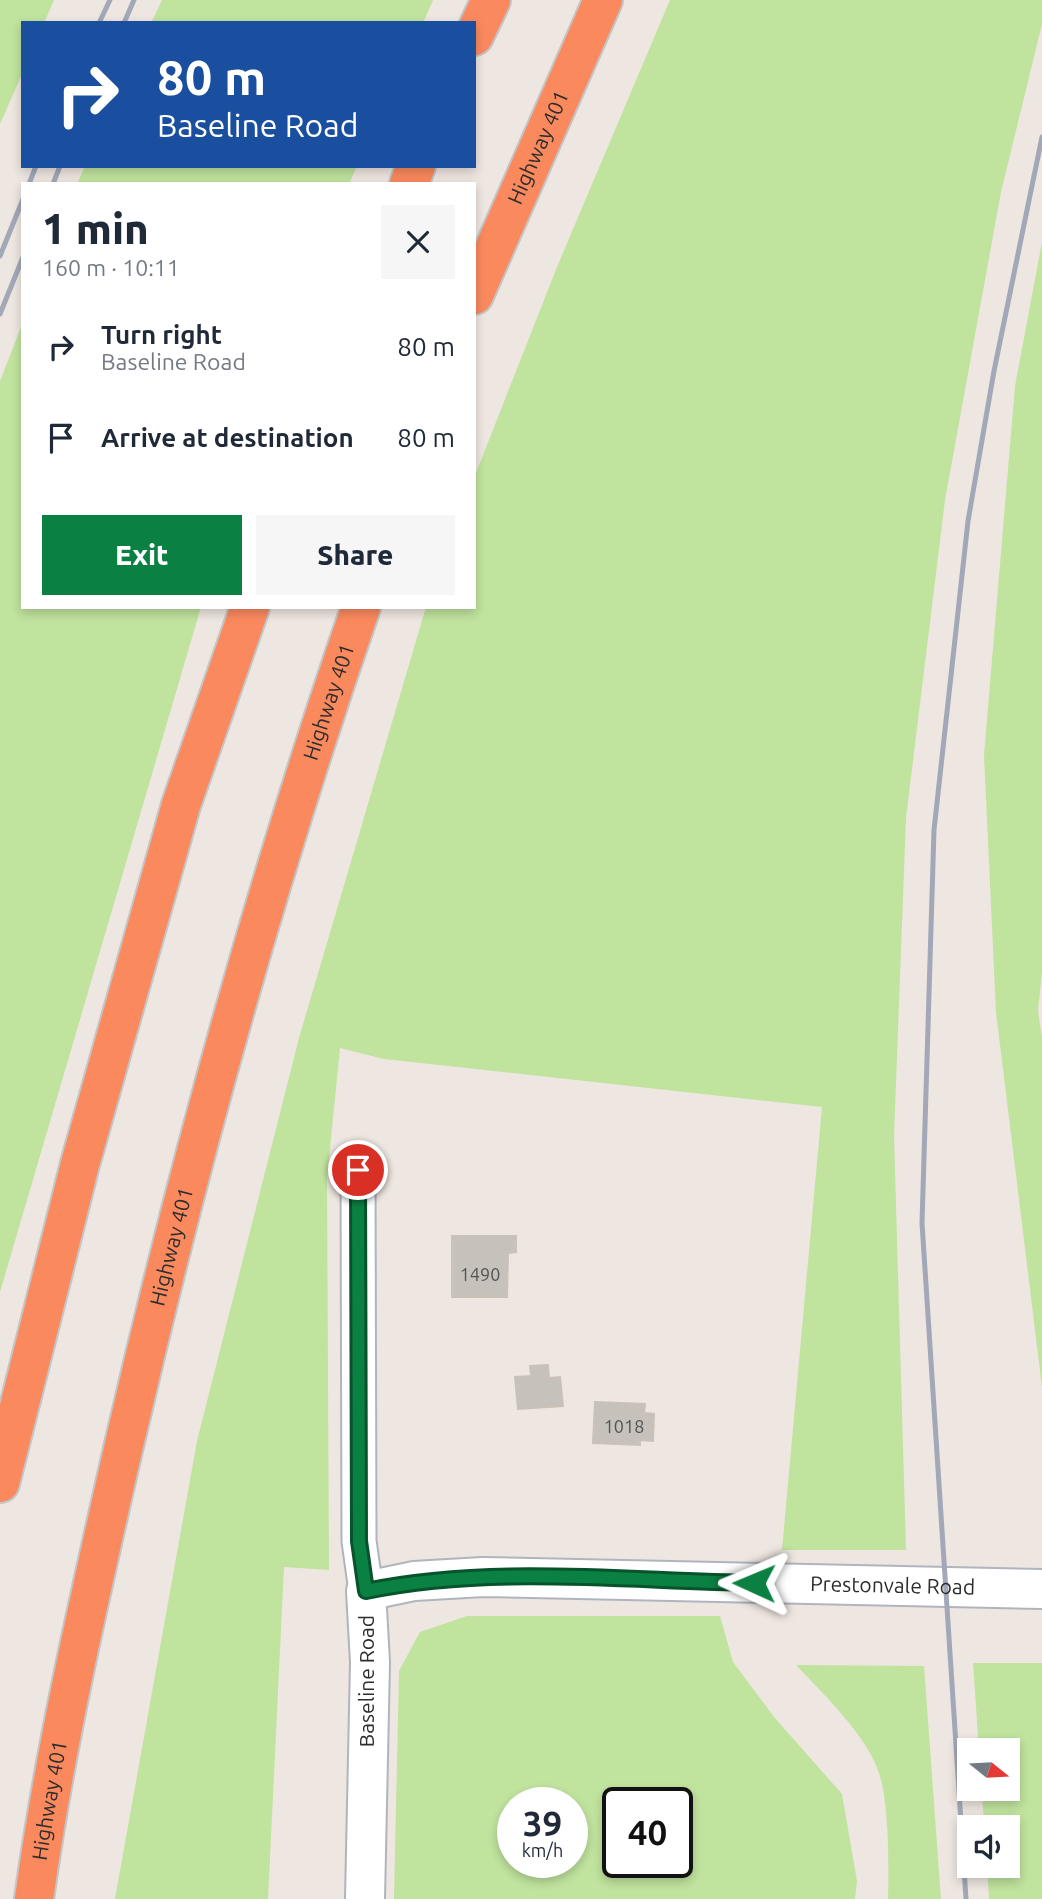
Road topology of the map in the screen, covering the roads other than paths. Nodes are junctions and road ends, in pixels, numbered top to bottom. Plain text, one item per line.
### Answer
1 (491, 0) edge
2 (603, 0) edge
3 (476, 32) edge
4 (476, 290) edge
5 (249, 609) edge
6 (360, 609) edge
7 (358, 1170) dead end
8 (0, 1483) edge
9 (1042, 1589) edge
10 (366, 1591) junction
11 (34, 1899) edge
12 (365, 1899) edge

1 - 3 highway
2 - 4 highway, Highway 401
5 - 8 highway
6 - 11 highway, Highway 401
7 - 10 street, Baseline Road
9 - 10 street, Prestonvale Road
10 - 12 street, Baseline Road

